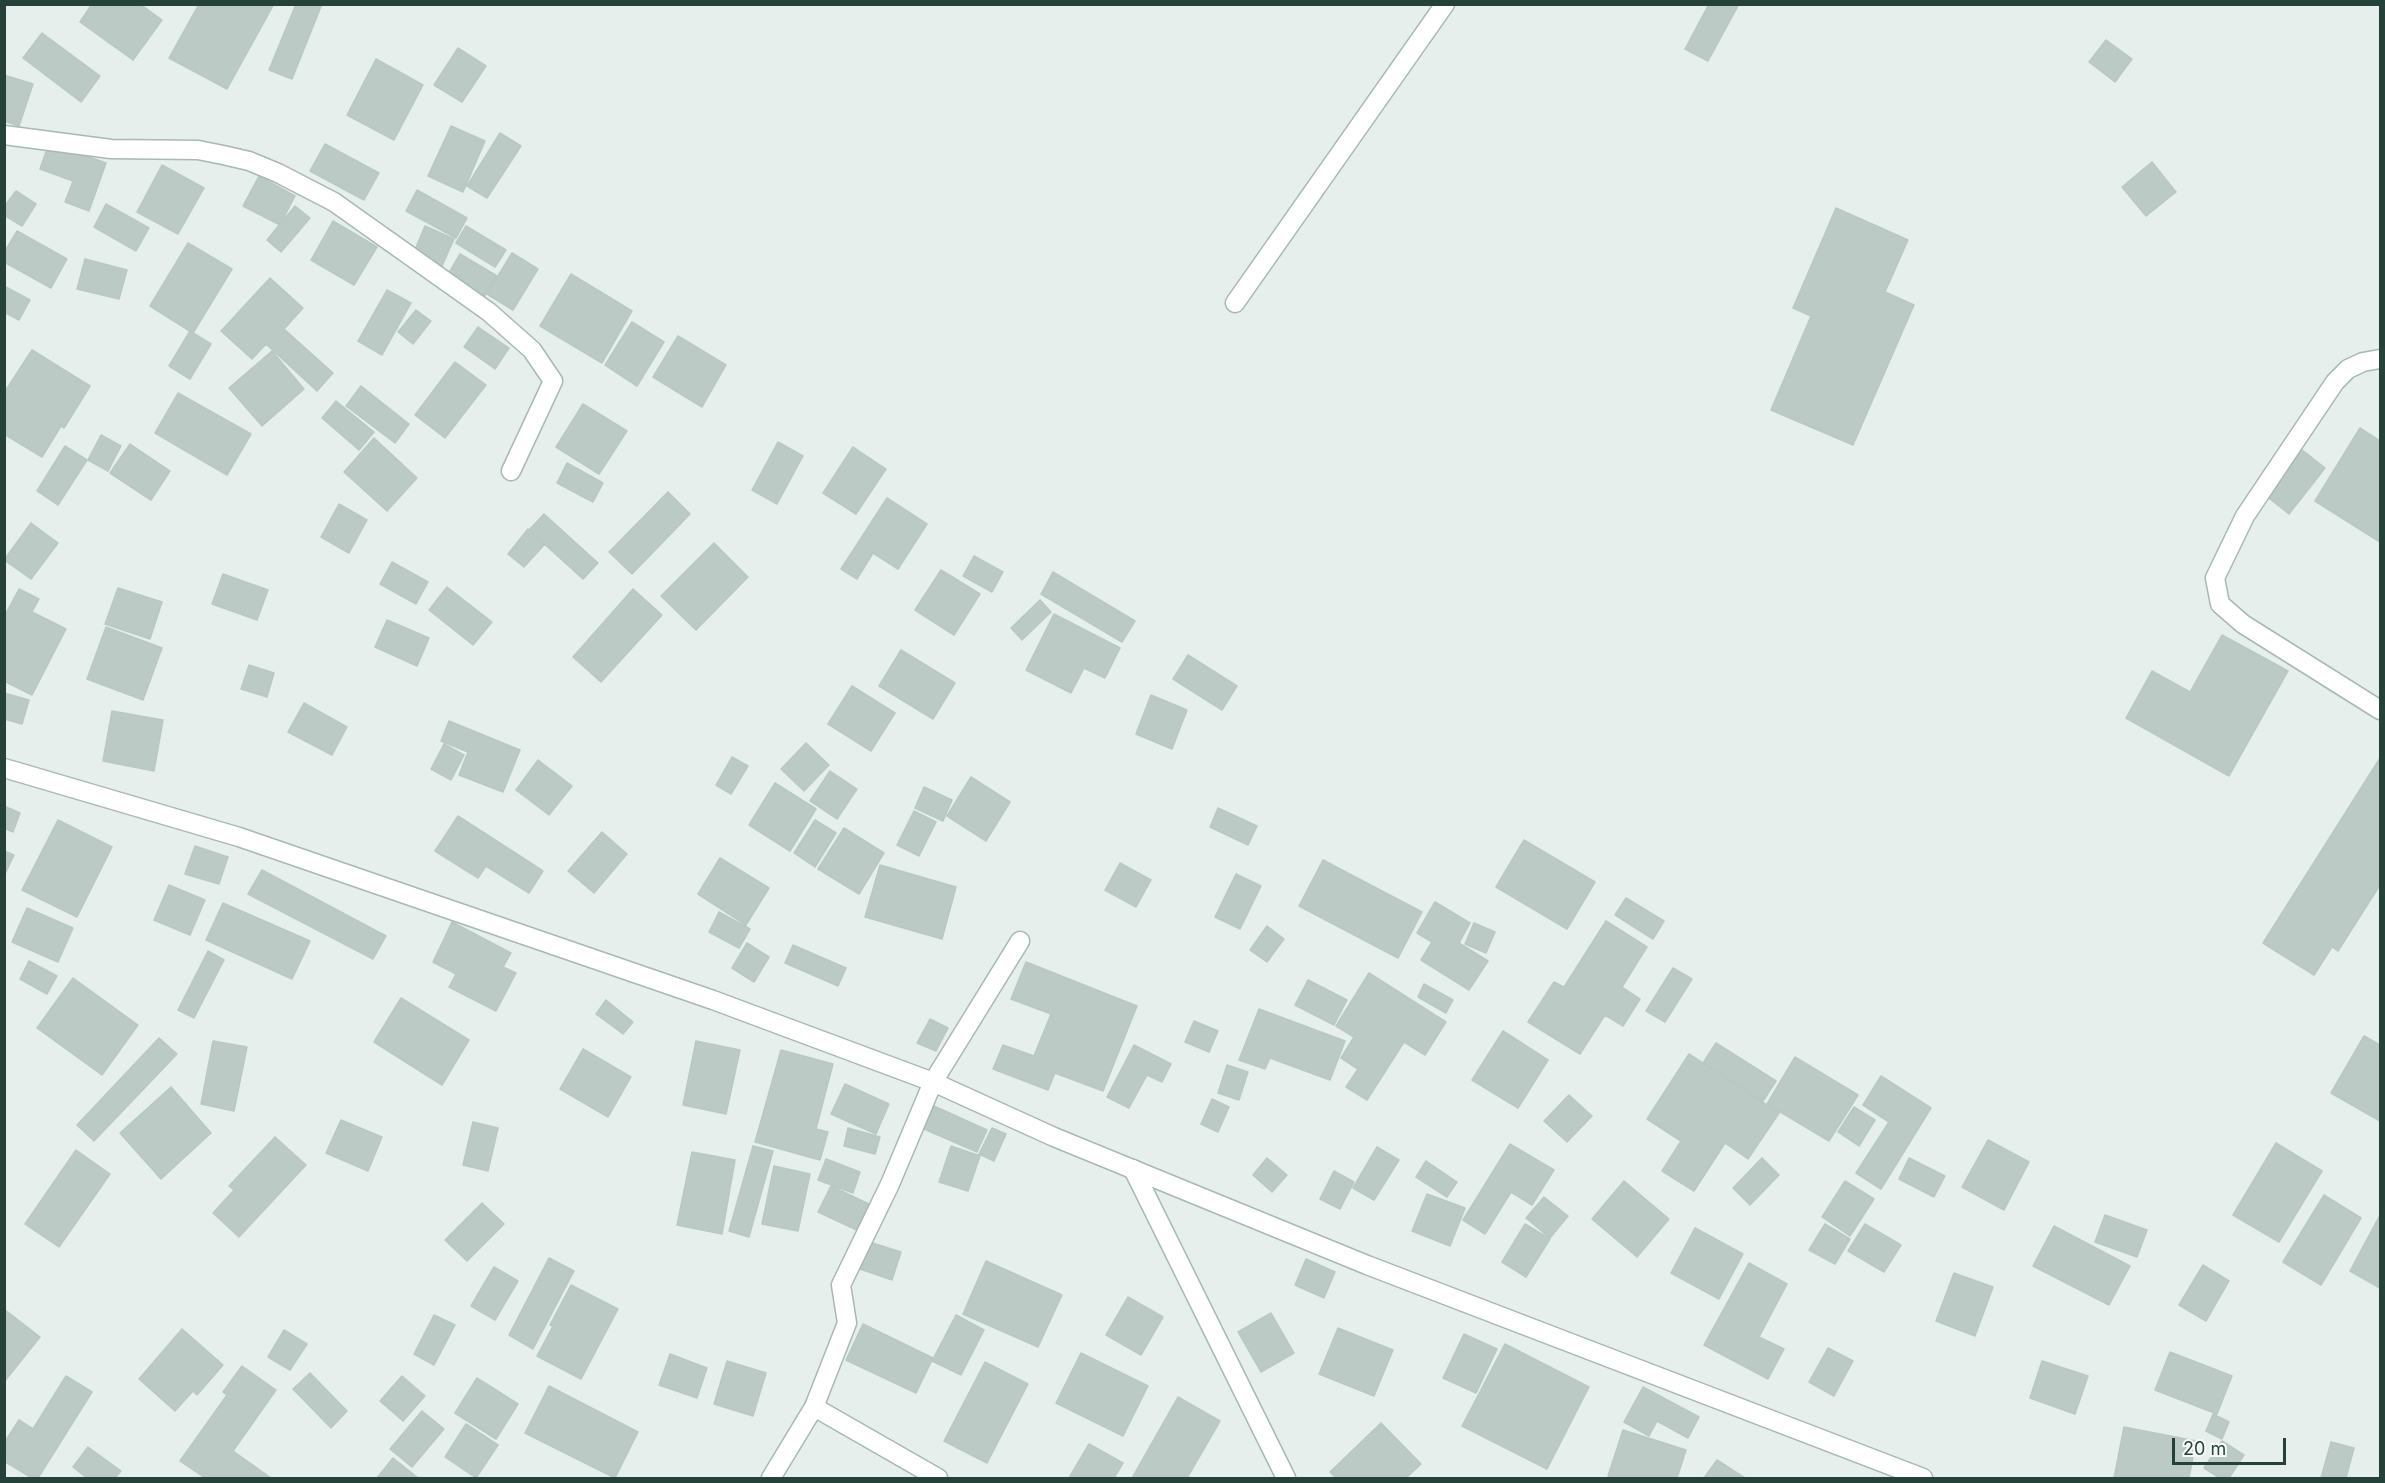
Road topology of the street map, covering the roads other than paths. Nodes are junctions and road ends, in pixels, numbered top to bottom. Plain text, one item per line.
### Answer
1 (1445, 4) edge
2 (4, 135) edge
3 (1235, 303) dead end
4 (2380, 359) edge
5 (512, 471) dead end
6 (2380, 710) edge
7 (4, 768) edge
8 (1020, 940) dead end
9 (933, 1082) junction
10 (1133, 1170) junction
11 (814, 1407) junction
12 (771, 1479) edge
13 (938, 1479) edge
14 (1286, 1479) edge
15 (1923, 1479) edge

1 - 3 street
2 - 5 street
4 - 6 street
7 - 9 street
8 - 9 street
9 - 10 street
9 - 11 street
10 - 14 street
10 - 15 street
11 - 12 street
11 - 13 street

